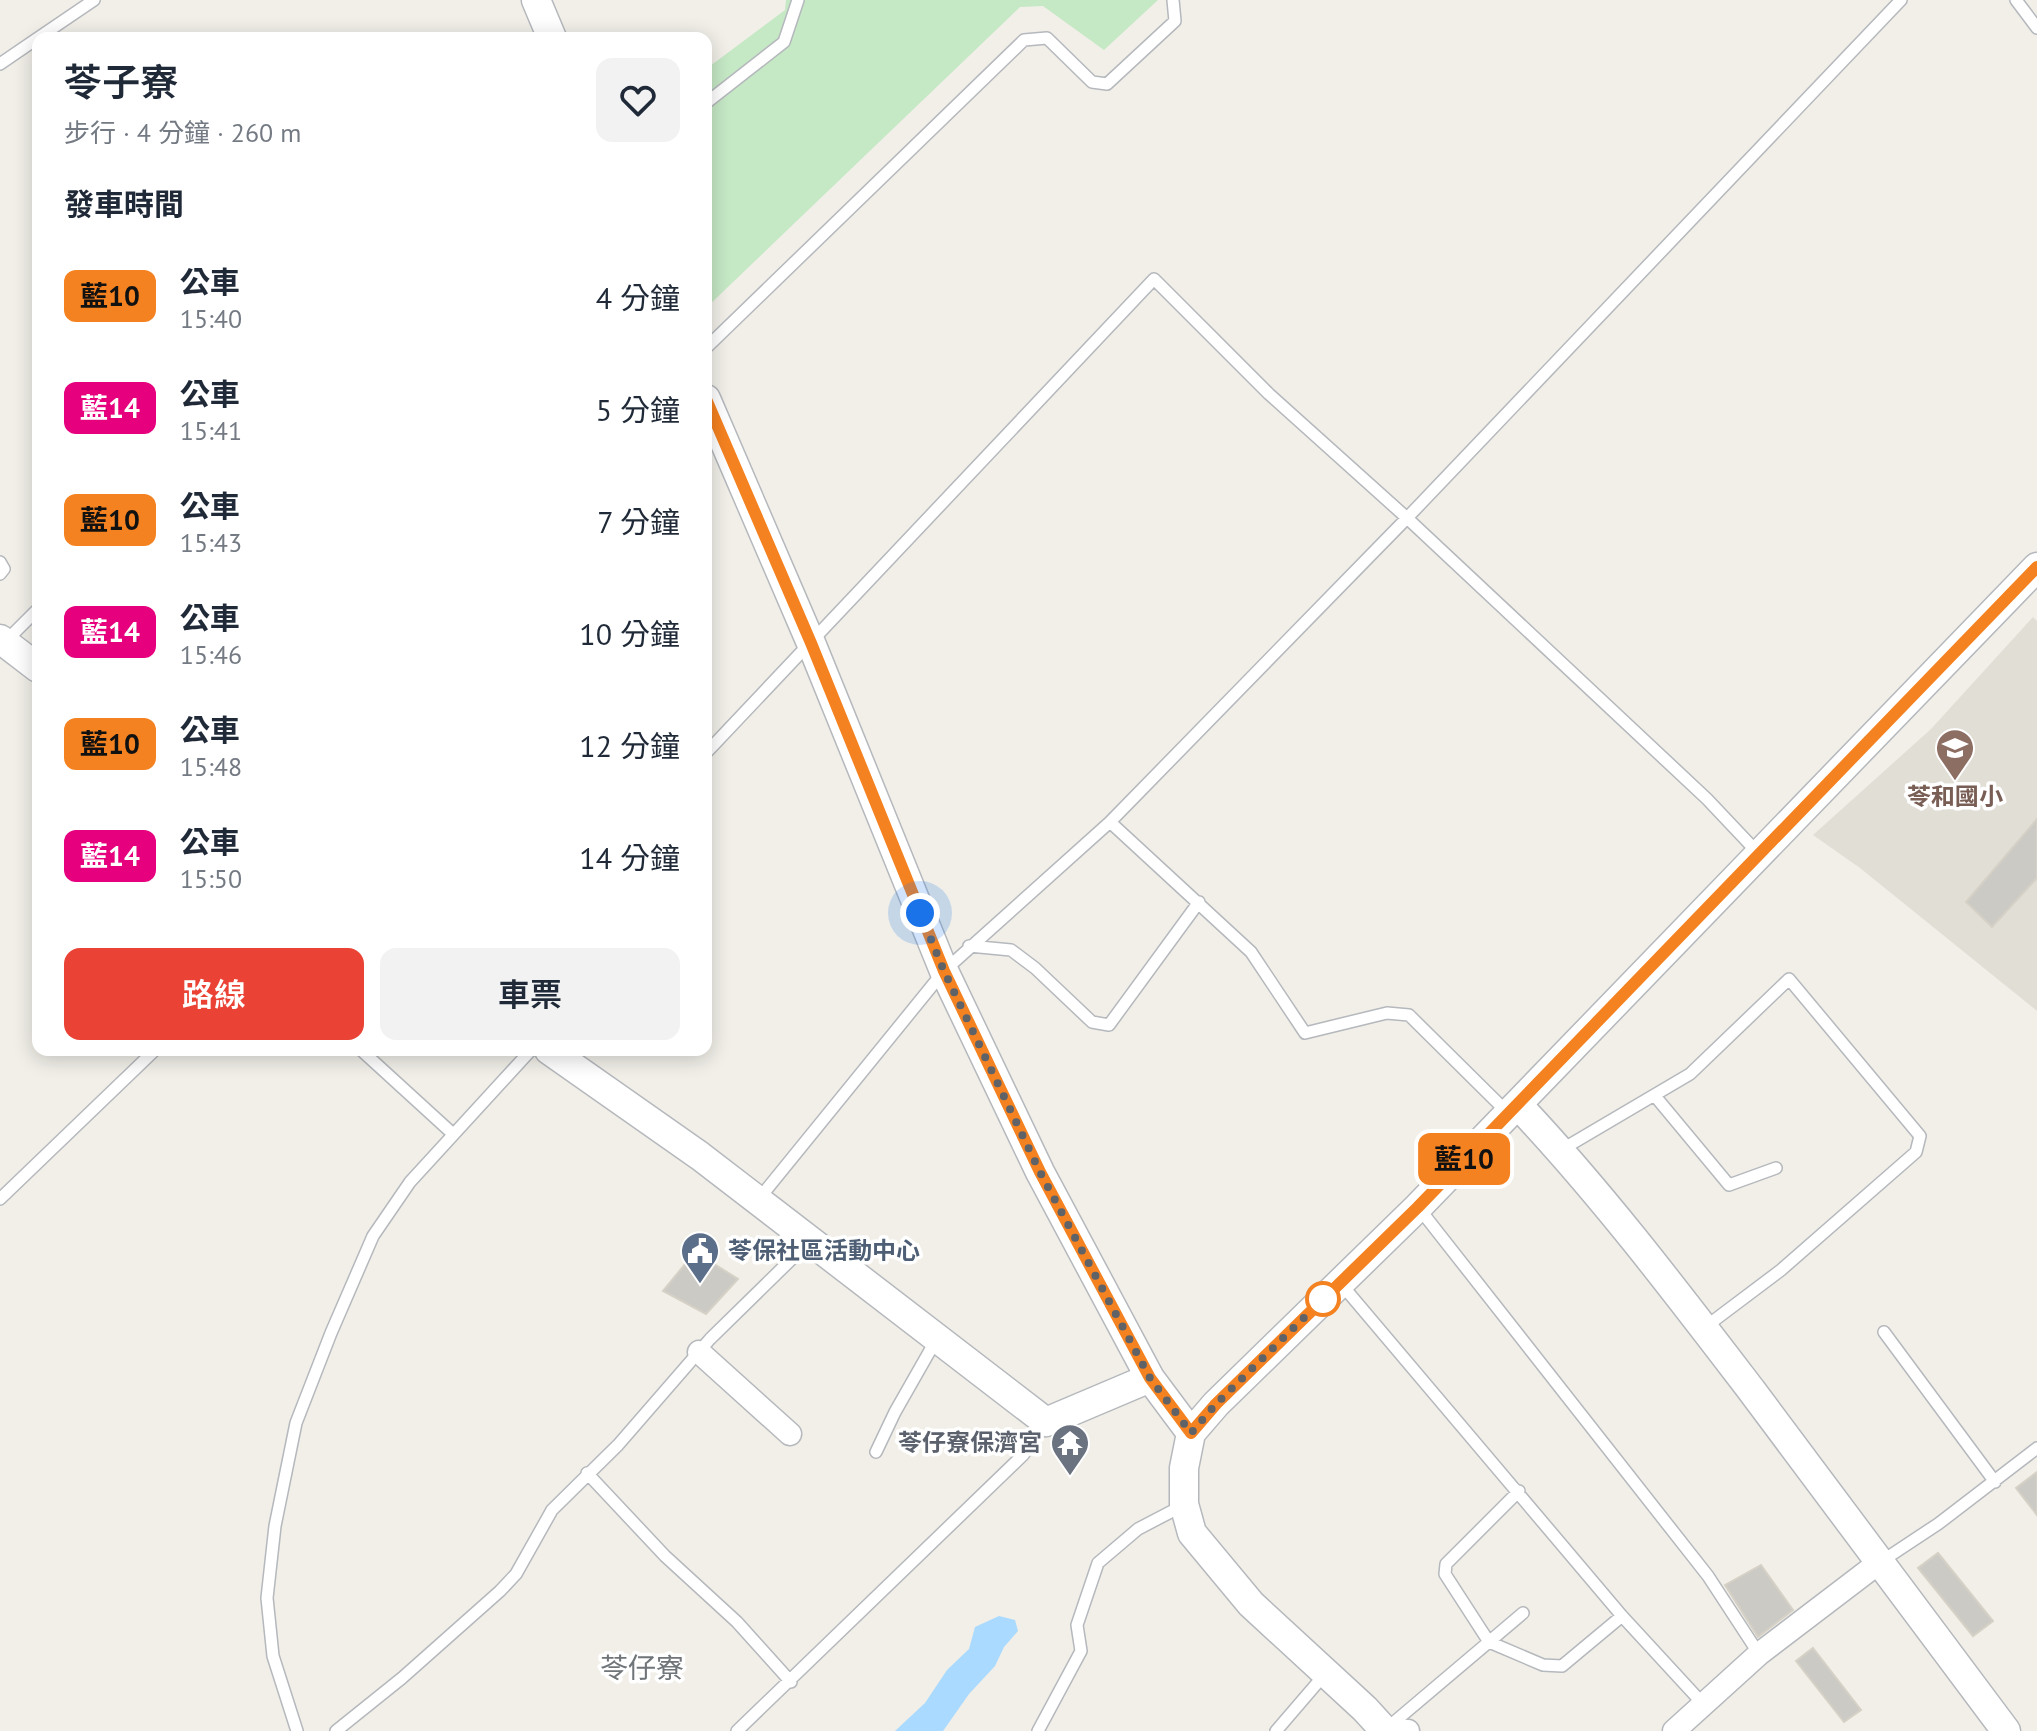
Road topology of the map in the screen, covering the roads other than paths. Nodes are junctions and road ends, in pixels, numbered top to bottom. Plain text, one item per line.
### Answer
1 (94, 0) edge
2 (536, 0) edge
3 (798, 0) edge
4 (1173, 0) edge
5 (1901, 0) edge
6 (2016, 0) edge
7 (2037, 28) edge
8 (47, 32) edge
9 (549, 32) edge
10 (32, 42) edge
11 (0, 64) edge
12 (712, 98) edge
13 (712, 342) edge
14 (712, 413) edge
15 (1407, 518) junction
16 (0, 562) edge
17 (0, 574) edge
18 (2035, 574) edge
19 (32, 614) edge
20 (2, 641) edge
21 (811, 643) junction
22 (32, 664) edge
23 (712, 747) edge
24 (1110, 822) junction
25 (1760, 855) junction
26 (1199, 902) junction
27 (969, 946) junction
28 (944, 971) junction
29 (149, 1056) edge
30 (368, 1056) edge
31 (525, 1056) edge
32 (558, 1056) edge
33 (1655, 1096) junction
34 (1513, 1109) junction
35 (453, 1134) junction
36 (1561, 1150) junction
37 (1776, 1168) dead end
38 (0, 1199) edge
39 (758, 1200) junction
40 (1418, 1207) junction
41 (810, 1241) junction
42 (1340, 1282) junction
43 (1704, 1328) junction
44 (1884, 1332) dead end
45 (938, 1338) junction
46 (699, 1352) junction
47 (1150, 1378) junction
48 (1046, 1422) junction
49 (1191, 1433) junction
50 (790, 1434) dead end
51 (2037, 1448) edge
52 (876, 1452) dead end
53 (587, 1473) junction
54 (1995, 1482) junction
55 (1519, 1491) junction
56 (1184, 1504) junction
57 (1881, 1561) junction
58 (1523, 1613) dead end
59 (1622, 1616) junction
60 (1489, 1642) junction
61 (1759, 1654) junction
62 (1326, 1673) junction
63 (791, 1682) junction
64 (1704, 1706) junction
65 (297, 1731) edge
66 (336, 1731) edge
67 (737, 1731) edge
68 (1038, 1731) edge
69 (1276, 1731) edge
70 (1385, 1731) edge
71 (1408, 1731) edge
72 (1674, 1731) edge
73 (2006, 1731) edge

1 - 8 lane
2 - 9 street
3 - 12 lane
4 - 13 lane
5 - 15 lane
6 - 7 lane
10 - 11 lane
14 - 21 street
15 - 21 lane
15 - 24 lane
15 - 25 lane
16 - 17 lane
18 - 25 street
19 - 20 lane
20 - 22 street
21 - 23 lane
21 - 28 street
24 - 26 lane
24 - 27 lane
25 - 34 street
26 - 27 lane
26 - 34 lane
27 - 28 lane
28 - 39 lane
28 - 47 street
29 - 38 lane
30 - 35 lane
31 - 35 lane
32 - 39 street
33 - 36 lane
33 - 37 lane
33 - 43 lane
34 - 36 street
34 - 40 street
35 - 65 lane
36 - 43 street
39 - 41 street
40 - 42 street
40 - 61 lane
41 - 45 street
41 - 46 lane
42 - 49 street
42 - 55 lane
43 - 57 street
44 - 54 lane
45 - 48 street
45 - 52 lane
46 - 50 street
46 - 53 lane
47 - 48 street
47 - 49 street
48 - 63 lane
49 - 56 street
51 - 54 lane
53 - 63 lane
53 - 66 lane
54 - 57 lane
55 - 59 lane
55 - 60 lane
56 - 62 street
56 - 68 lane
57 - 61 street
57 - 73 street
58 - 60 lane
59 - 60 lane
59 - 64 lane
60 - 70 lane
61 - 64 street
62 - 69 lane
62 - 70 street
63 - 67 lane
64 - 72 street
70 - 71 street

